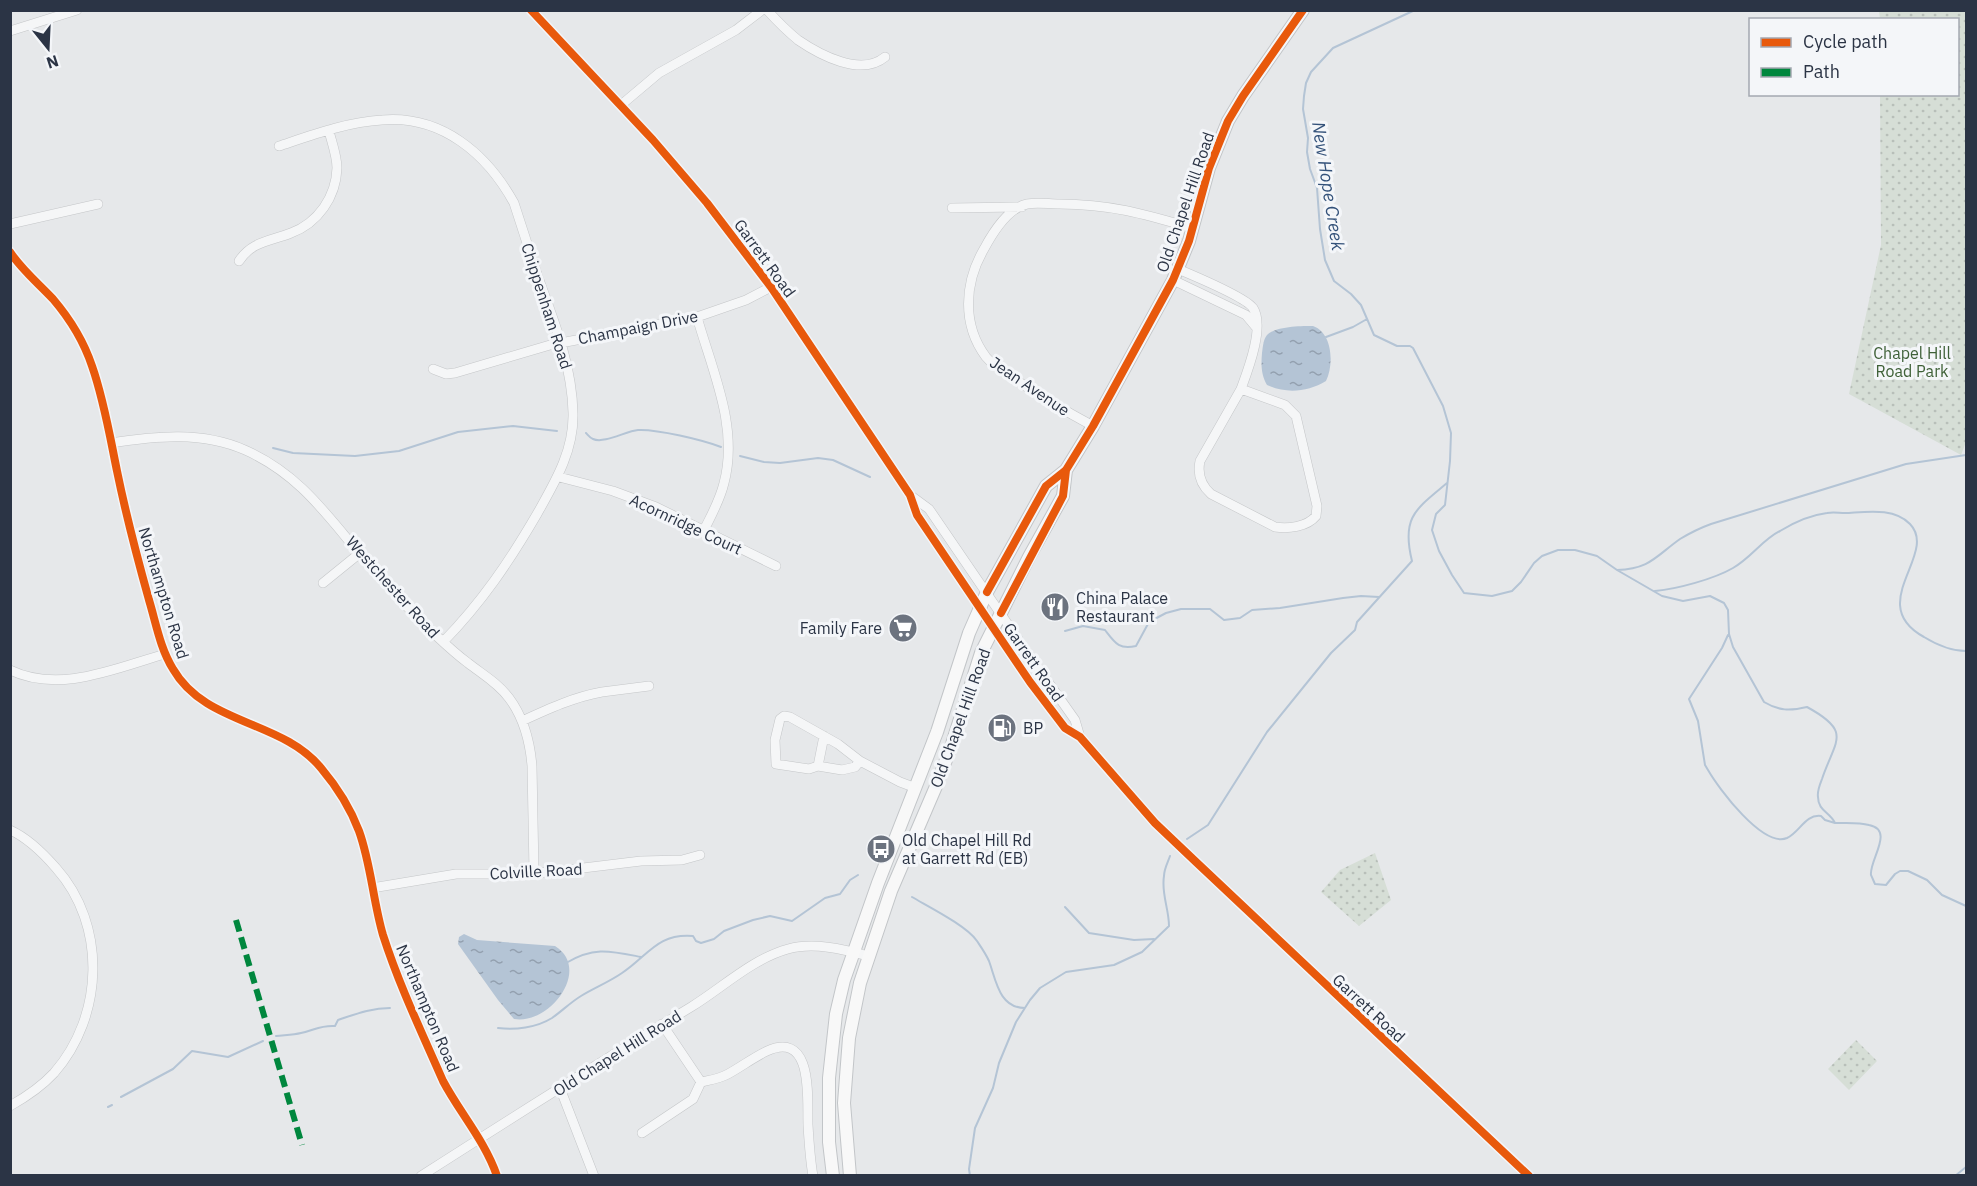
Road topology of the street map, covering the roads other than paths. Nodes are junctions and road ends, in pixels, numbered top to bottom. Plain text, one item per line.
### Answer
1 (77, 10) edge
2 (531, 10) edge
3 (762, 10) edge
4 (767, 10) edge
5 (1303, 10) edge
6 (10, 31) edge
7 (885, 57) dead end
8 (621, 105) junction
9 (329, 131) junction
10 (279, 146) dead end
11 (98, 204) dead end
12 (1022, 207) junction
13 (952, 208) dead end
14 (10, 224) edge
15 (1192, 228) junction
16 (10, 252) edge
17 (239, 261) dead end
18 (1176, 274) junction
19 (771, 287) junction
20 (697, 317) junction
21 (561, 343) junction
22 (433, 369) dead end
23 (1241, 389) junction
24 (1093, 426) junction
25 (111, 443) junction
26 (1066, 470) junction
27 (559, 477) junction
28 (910, 495) junction
29 (704, 530) junction
30 (360, 553) junction
31 (776, 566) dead end
32 (323, 583) dead end
33 (987, 592) junction
34 (980, 608) junction
35 (1001, 613) junction
36 (994, 629) junction
37 (443, 642) junction
38 (165, 654) junction
39 (10, 670) edge
40 (650, 686) dead end
41 (522, 722) junction
42 (824, 736) junction
43 (1080, 737) junction
44 (860, 761) junction
45 (818, 766) junction
46 (916, 788) junction
47 (10, 830) edge
48 (700, 855) dead end
49 (534, 872) junction
50 (372, 888) junction
51 (854, 952) junction
52 (868, 956) junction
53 (662, 1024) junction
54 (701, 1082) junction
55 (560, 1088) junction
56 (10, 1106) edge
57 (642, 1133) dead end
58 (479, 1139) junction
59 (421, 1176) edge
60 (497, 1176) edge
61 (594, 1176) edge
62 (813, 1176) edge
63 (833, 1176) edge
64 (850, 1176) edge
65 (1529, 1176) edge

1 - 6 street
2 - 8 street, Garrett Road
3 - 8 street
4 - 7 street
5 - 15 main road, Old Chapel Hill Road
8 - 19 street, Garrett Road
9 - 10 street, Chippenham Road
9 - 17 street
9 - 21 street, Chippenham Road
11 - 14 street
12 - 13 street
12 - 15 street
12 - 24 street, Jean Avenue
15 - 18 main road, Old Chapel Hill Road
16 - 25 street, Northampton Road
18 - 23 street
18 - 24 main road, Old Chapel Hill Road
19 - 20 street, Champaign Drive
19 - 28 street, Garrett Road
20 - 21 street, Champaign Drive
20 - 29 street
21 - 22 street, Champaign Drive
21 - 27 street, Chippenham Road
23 - 23 street
24 - 26 main road, Old Chapel Hill Road
25 - 30 street, Westchester Road
25 - 38 street, Northampton Road
26 - 33 main road, Old Chapel Hill Road
26 - 35 main road, Old Chapel Hill Road
27 - 29 street, Acornridge Court
27 - 37 street, Chippenham Road
28 - 33 street, Garrett Road
28 - 34 street, Garrett Road
29 - 31 street, Acornridge Court
30 - 32 street
30 - 37 street, Westchester Road
33 - 34 main road, Old Chapel Hill Road
33 - 35 street, Garrett Road
34 - 36 street, Garrett Road
34 - 46 main road, Old Chapel Hill Road
35 - 36 main road, Old Chapel Hill Road
35 - 43 street, Garrett Road
36 - 43 street, Garrett Road
36 - 52 main road, Old Chapel Hill Road
37 - 41 street, Westchester Road
38 - 39 street
38 - 50 street, Northampton Road
40 - 41 street
41 - 49 street, Westchester Road
42 - 44 street
42 - 45 street
42 - 45 street
43 - 65 street, Garrett Road
44 - 45 street
44 - 46 street
46 - 51 main road, Old Chapel Hill Road
47 - 56 street
48 - 49 street, Colville Road
49 - 50 street, Colville Road
50 - 58 street, Northampton Road
51 - 52 street, Old Chapel Hill Road
51 - 53 street, Old Chapel Hill Road
51 - 63 main road
52 - 64 main road
53 - 54 street
53 - 55 street, Old Chapel Hill Road
54 - 57 street
54 - 62 street
55 - 58 street, Old Chapel Hill Road
55 - 61 street
58 - 59 street, Old Chapel Hill Road
58 - 60 street, Northampton Road

